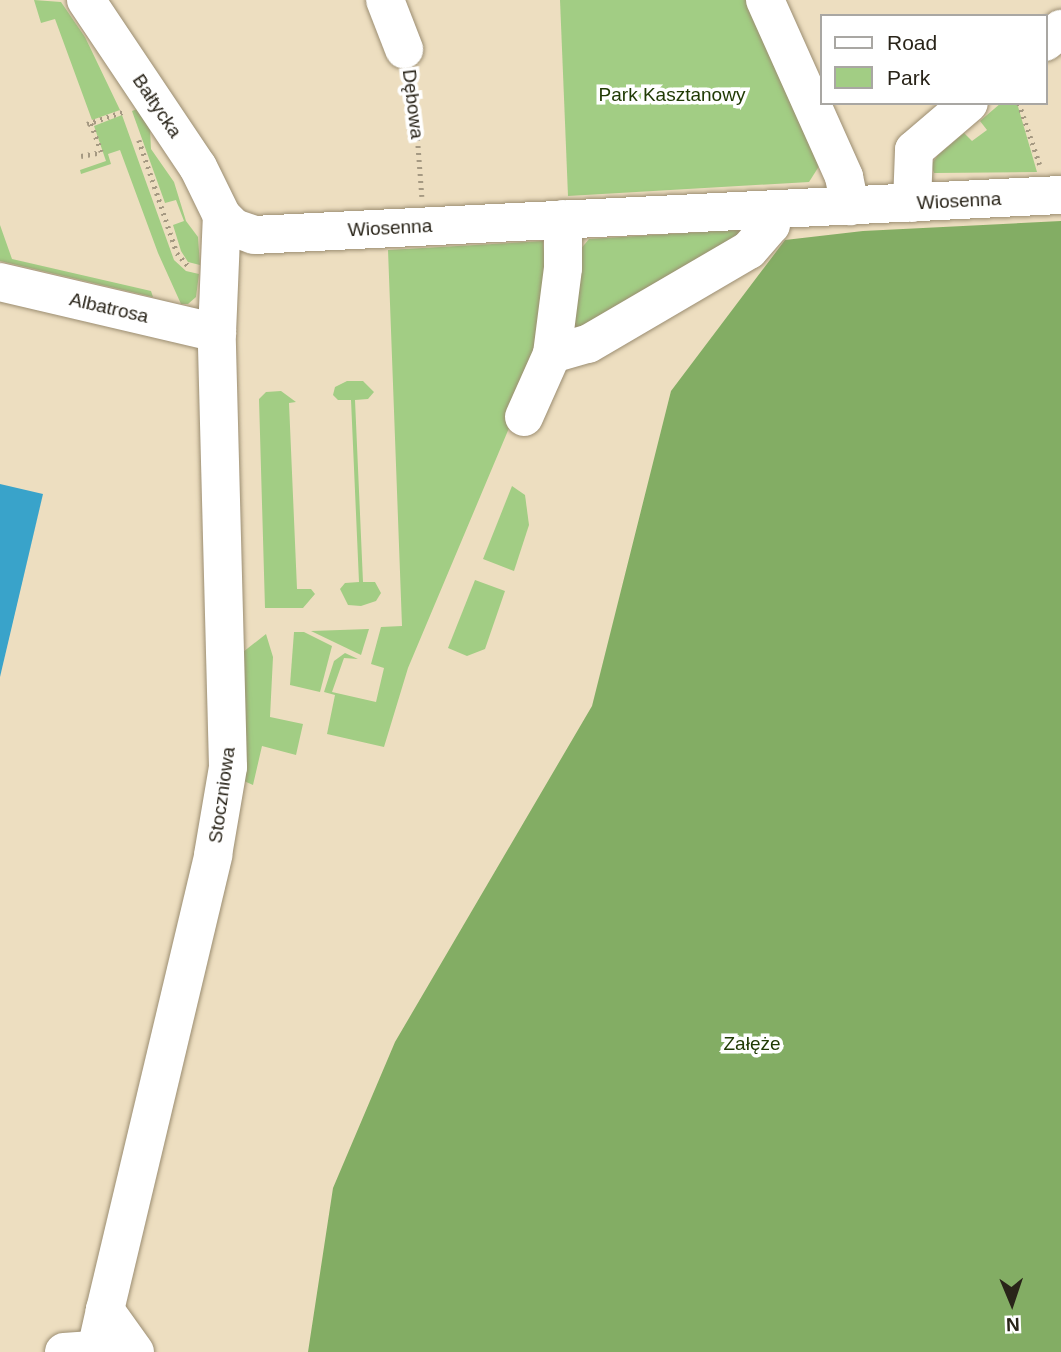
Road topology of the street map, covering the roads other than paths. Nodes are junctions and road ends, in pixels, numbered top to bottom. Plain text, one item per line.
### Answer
1 (86, 0) edge
2 (385, 0) edge
3 (765, 0) edge
4 (1061, 29) edge
5 (1047, 40) edge
6 (404, 49) road end
7 (967, 105) edge
8 (1053, 187) edge
9 (912, 203) junction
10 (850, 206) junction
11 (772, 210) junction
12 (222, 216) junction
13 (563, 219) junction
14 (0, 282) edge
15 (217, 333) junction
16 (552, 354) junction
17 (524, 417) dead end
18 (105, 1310) junction
19 (64, 1352) edge
20 (135, 1352) edge

1 - 12 street, Bałtycka
2 - 6 street, Dębowa
3 - 10 street
4 - 5 street
7 - 9 street
8 - 9 street, Wiosenna
9 - 10 street, Wiosenna
10 - 11 street, Wiosenna
11 - 13 street, Wiosenna
11 - 16 street
12 - 13 street, Wiosenna
12 - 15 street, Stoczniowa
13 - 16 street
14 - 15 street, Albatrosa
15 - 18 street, Stoczniowa
16 - 17 street
18 - 19 street, Stoczniowa
18 - 20 street

